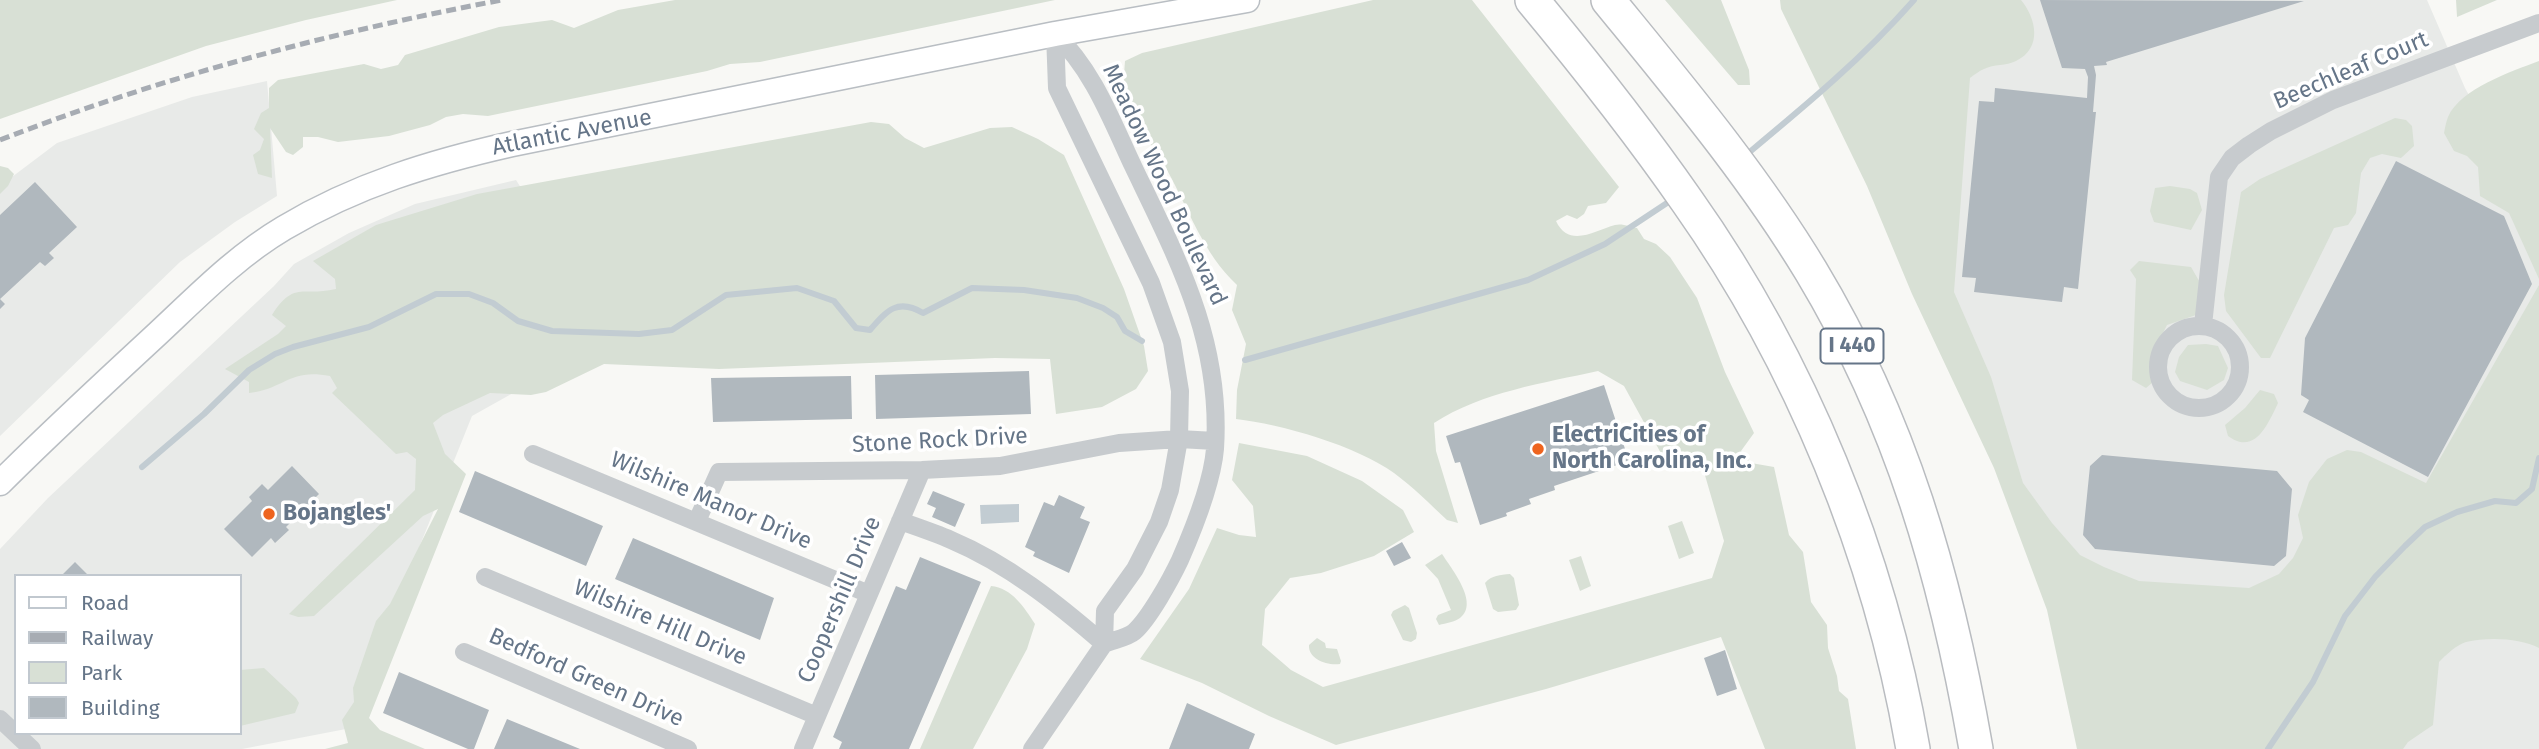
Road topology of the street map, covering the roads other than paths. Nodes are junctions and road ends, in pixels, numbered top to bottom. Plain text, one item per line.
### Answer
1 (1247, 0) edge
2 (1608, 0) edge
3 (1534, 3) edge
4 (2539, 22) edge
5 (1055, 34) junction
6 (2203, 325) junction
7 (1179, 439) junction
8 (1215, 441) junction
9 (533, 454) dead end
10 (922, 470) junction
11 (0, 483) edge
12 (697, 521) junction
13 (900, 521) junction
14 (485, 577) dead end
15 (869, 594) junction
16 (1104, 644) junction
17 (464, 652) dead end
18 (817, 716) junction
19 (0, 719) edge
20 (14, 732) edge
21 (17, 735) edge
22 (32, 749) edge
23 (688, 749) edge
24 (803, 749) edge
25 (1032, 749) edge
26 (1913, 749) edge
27 (1976, 749) edge

1 - 5 main road, Atlantic Avenue
2 - 27 highway, I 440
3 - 26 highway, I 440
4 - 6 street, Beechleaf Court
5 - 7 street
5 - 8 street, Meadow Wood Boulevard
5 - 11 main road, Atlantic Avenue
6 - 6 street
7 - 8 street, Stone Rock Drive
7 - 10 street, Stone Rock Drive
7 - 16 street
8 - 16 street, Meadow Wood Boulevard
9 - 12 street, Wilshire Manor Drive
10 - 12 street, Stone Rock Drive
10 - 13 street, Coopershill Drive
12 - 15 street, Wilshire Manor Drive
13 - 15 street, Coopershill Drive
13 - 16 street
14 - 18 street, Wilshire Hill Drive
15 - 18 street, Coopershill Drive
16 - 25 street
17 - 23 street, Bedford Green Drive
18 - 24 street, Coopershill Drive
19 - 20 street
21 - 22 street

